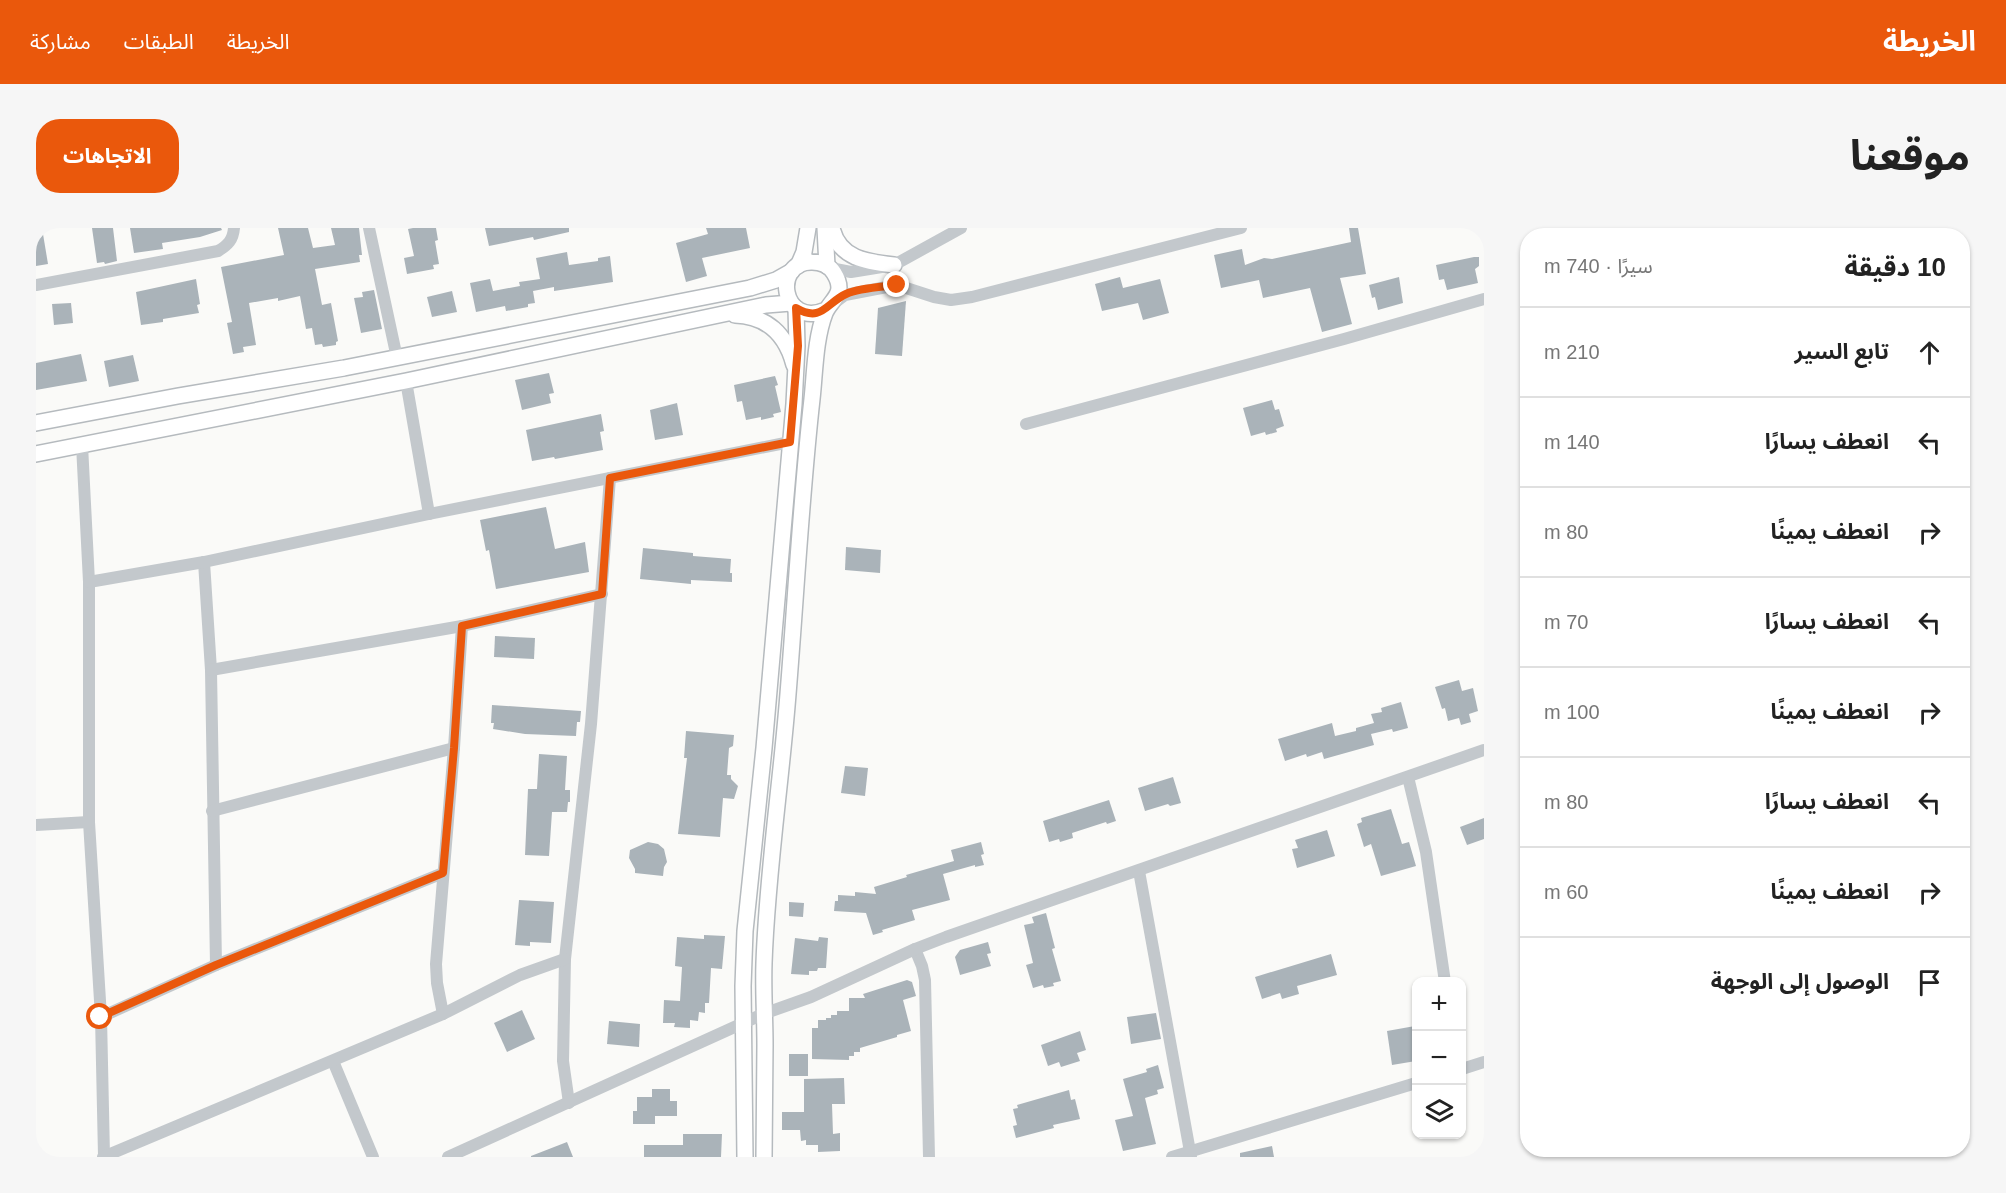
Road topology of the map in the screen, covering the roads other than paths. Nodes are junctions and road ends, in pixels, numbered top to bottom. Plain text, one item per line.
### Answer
1 (234, 228) edge
2 (369, 228) edge
3 (808, 228) edge
4 (825, 228) edge
5 (832, 228) edge
6 (961, 228) edge
7 (1241, 228) edge
8 (894, 265) junction
9 (828, 267) junction
10 (795, 268) junction
11 (36, 285) edge
12 (897, 285) junction
13 (1484, 299) edge
14 (793, 306) junction
15 (829, 307) junction
16 (723, 315) junction
17 (397, 358) junction
18 (796, 373) junction
19 (406, 381) junction
20 (36, 423) edge
21 (1026, 424) dead end
22 (790, 442) junction
23 (82, 445) junction
24 (36, 454) edge
25 (610, 478) junction
26 (429, 514) junction
27 (204, 562) junction
28 (89, 582) junction
29 (602, 594) junction
30 (462, 626) junction
31 (211, 670) junction
32 (454, 748) junction
33 (1484, 750) edge
34 (1408, 777) junction
35 (212, 811) junction
36 (89, 822) junction
37 (36, 825) edge
38 (1138, 871) junction
39 (443, 873) junction
40 (915, 949) junction
41 (565, 959) junction
42 (216, 965) junction
43 (1444, 977) edge
44 (443, 1014) junction
45 (763, 1014) junction
46 (100, 1017) junction
47 (744, 1024) junction
48 (333, 1061) junction
49 (1484, 1062) edge
50 (1466, 1067) edge
51 (1412, 1084) edge
52 (569, 1103) junction
53 (1191, 1154) edge
54 (104, 1157) edge
55 (373, 1157) edge
56 (448, 1157) edge
57 (745, 1157) edge
58 (764, 1157) edge
59 (929, 1157) edge
60 (1172, 1157) edge

1 - 11 street
2 - 17 street
3 - 10 main road
4 - 9 main road
5 - 8 main road
6 - 8 street
7 - 12 street
8 - 9 street
8 - 12 street
9 - 10 main road
9 - 15 main road
10 - 14 main road
10 - 17 main road
12 - 15 street
13 - 21 street
14 - 15 main road
14 - 16 main road
14 - 18 main road
15 - 45 main road
16 - 18 main road
16 - 19 main road
17 - 20 main road
18 - 22 main road
19 - 23 main road
19 - 26 street
22 - 25 street
22 - 47 main road
23 - 24 main road
23 - 28 street
25 - 26 street
25 - 29 street
26 - 27 street
27 - 28 street
27 - 31 street
28 - 36 street
29 - 30 street
29 - 41 street
30 - 31 street
30 - 32 street
31 - 35 street
32 - 35 street
32 - 39 street
33 - 34 street
34 - 38 street
34 - 43 street
35 - 42 street
36 - 37 street
36 - 46 street
38 - 40 street
38 - 53 street
39 - 42 street
39 - 44 street
40 - 45 street
40 - 59 street
41 - 44 street
41 - 52 street
42 - 46 street
44 - 48 street
45 - 47 street
45 - 58 main road
46 - 54 street
47 - 52 street
47 - 57 main road
48 - 54 street
48 - 55 street
49 - 50 street
51 - 53 street
52 - 56 street
53 - 60 street

